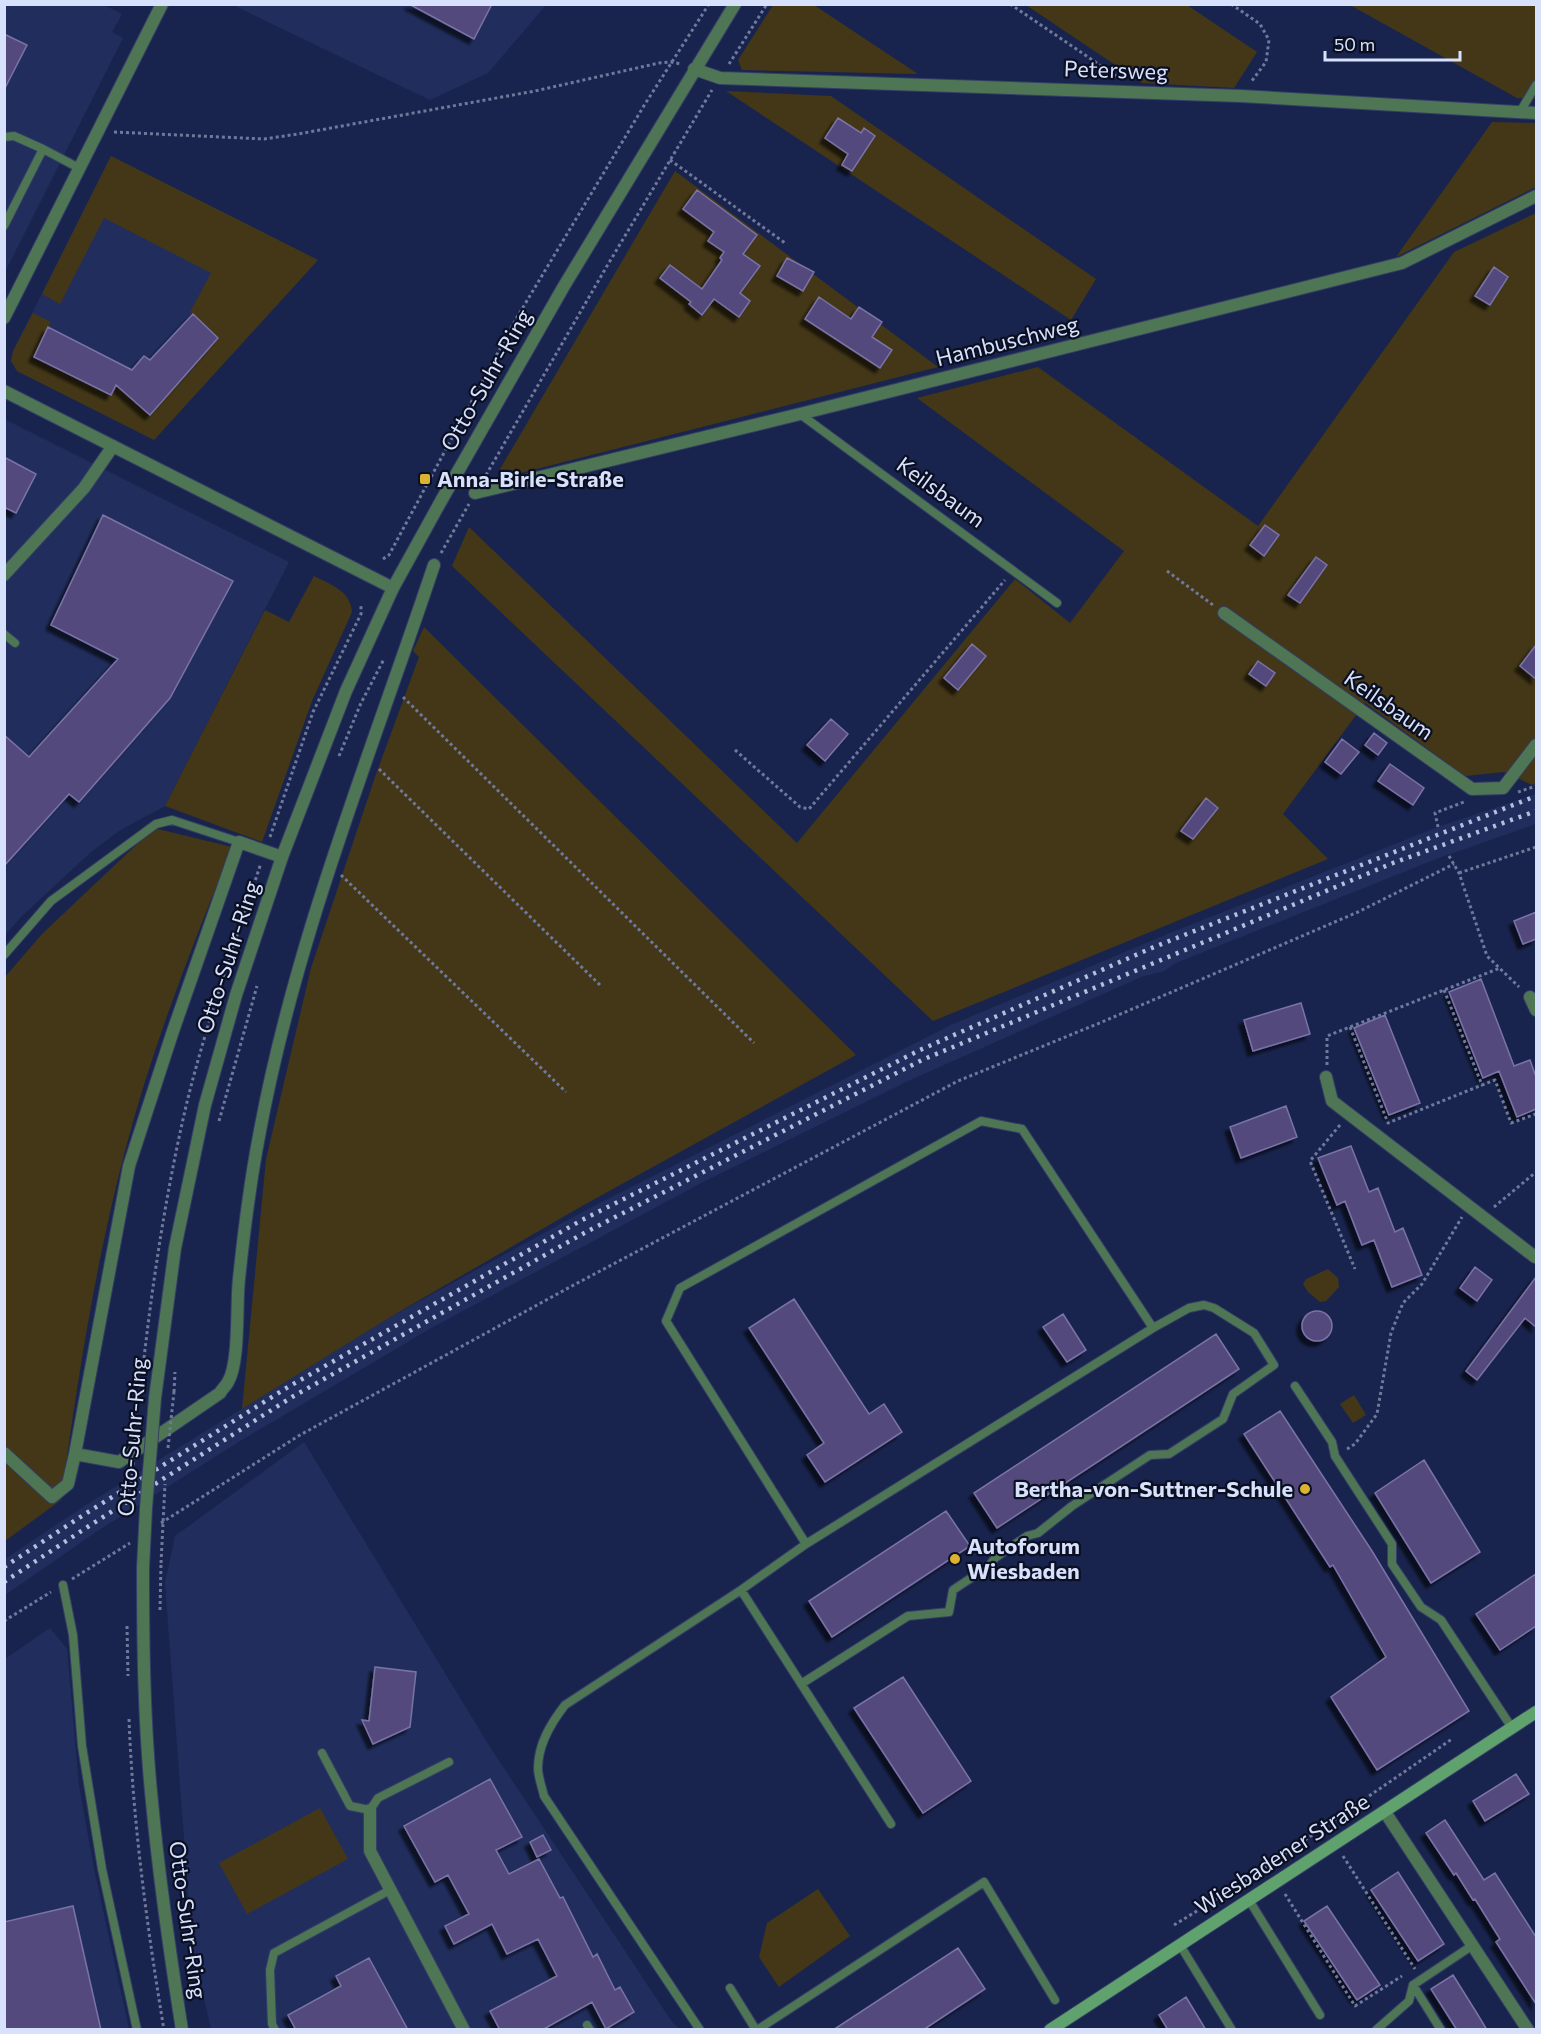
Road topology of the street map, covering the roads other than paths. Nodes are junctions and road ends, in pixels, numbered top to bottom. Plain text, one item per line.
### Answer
1 (162, 4) edge
2 (735, 4) edge
3 (694, 69) junction
4 (1536, 85) edge
5 (1520, 112) junction
6 (1536, 113) edge
7 (4, 136) edge
8 (43, 149) junction
9 (79, 168) junction
10 (1536, 196) edge
11 (4, 226) edge
12 (4, 318) edge
13 (4, 391) edge
14 (800, 414) junction
15 (113, 446) junction
16 (475, 493) road end
17 (434, 565) road end
18 (4, 575) edge
19 (393, 588) junction
20 (1057, 603) dead end
21 (1224, 613) road end
22 (4, 634) edge
23 (15, 643) dead end
24 (1536, 745) edge
25 (239, 842) junction
26 (282, 857) junction
27 (4, 955) edge
28 (1530, 997) road end
29 (1536, 1011) edge
30 (1326, 1077) road end
31 (1536, 1258) edge
32 (1153, 1328) junction
33 (1295, 1386) dead end
34 (4, 1453) edge
35 (75, 1455) junction
36 (806, 1544) junction
37 (63, 1585) road end
38 (741, 1590) junction
39 (801, 1684) junction
40 (1536, 1713) edge
41 (1512, 1728) junction
42 (322, 1753) dead end
43 (449, 1762) dead end
44 (370, 1810) junction
45 (1385, 1812) junction
46 (891, 1824) dead end
47 (390, 1890) junction
48 (1249, 1900) junction
49 (1473, 1945) junction
50 (1180, 1946) junction
51 (1413, 1985) junction
52 (730, 1988) dead end
53 (1056, 2000) dead end
54 (1320, 2015) dead end
55 (137, 2030) edge
56 (182, 2030) edge
57 (275, 2030) edge
58 (464, 2030) edge
59 (700, 2030) edge
60 (757, 2030) edge
61 (1050, 2030) edge
62 (1232, 2030) edge
63 (1376, 2030) edge
64 (1442, 2030) edge
65 (1528, 2030) edge

1 - 9 street
2 - 3 street, Otto-Suhr-Ring
3 - 5 street, Petersweg
3 - 19 street, Otto-Suhr-Ring
4 - 5 lane
5 - 6 street, Petersweg
7 - 8 lane
8 - 9 lane
8 - 11 lane
9 - 12 street
10 - 14 street, Hambuschweg
13 - 15 street
14 - 16 street, Hambuschweg
14 - 20 lane, Keilsbaum
15 - 18 street
15 - 19 street
17 - 35 street
19 - 26 street, Otto-Suhr-Ring
21 - 24 street, Keilsbaum
22 - 23 lane
25 - 26 street
25 - 27 lane
25 - 35 street
26 - 56 street, Otto-Suhr-Ring, bridge
28 - 29 street
30 - 31 street
32 - 36 lane
32 - 36 lane
32 - 39 lane
33 - 41 lane
34 - 35 street
36 - 38 lane
37 - 55 lane
38 - 39 lane
38 - 59 lane
39 - 46 lane
40 - 41 main road, Wiesbadener Straße
41 - 45 main road, Wiesbadener Straße
42 - 44 lane
43 - 44 lane
44 - 47 street
45 - 48 main road, Wiesbadener Straße
45 - 49 street
47 - 57 lane
47 - 58 street
48 - 50 main road, Wiesbadener Straße
48 - 54 lane
49 - 51 lane
49 - 65 street
50 - 61 main road, Wiesbadener Straße
50 - 62 lane
51 - 63 lane
51 - 64 lane
52 - 60 lane
53 - 60 lane

